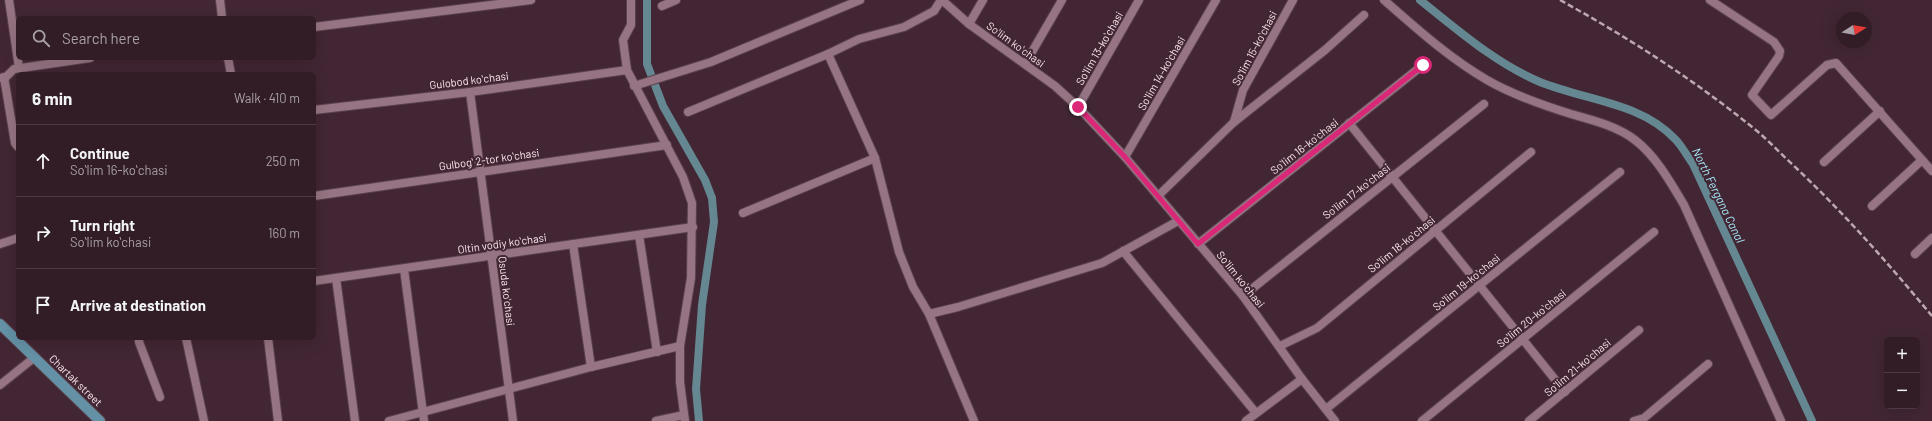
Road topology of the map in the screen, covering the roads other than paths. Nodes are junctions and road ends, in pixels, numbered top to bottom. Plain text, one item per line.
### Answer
1 (9, 0) edge
2 (220, 0) edge
3 (531, 0) edge
4 (631, 0) edge
5 (676, 0) edge
6 (860, 0) edge
7 (941, 0) edge
8 (983, 0) edge
9 (1062, 0) edge
10 (1139, 0) edge
11 (1216, 0) edge
12 (1292, 0) edge
13 (1384, 0) edge
14 (1710, 0) edge
15 (662, 6) dead end
16 (1364, 15) dead end
17 (222, 16) edge
18 (969, 24) junction
19 (316, 27) edge
20 (16, 48) edge
21 (828, 54) junction
22 (18, 60) edge
23 (76, 60) edge
24 (228, 60) edge
25 (1025, 64) junction
26 (1423, 65) dead end
27 (19, 68) junction
28 (626, 70) junction
29 (230, 72) edge
30 (2, 78) edge
31 (636, 85) junction
32 (470, 92) junction
33 (1484, 104) dead end
34 (1078, 107) junction
35 (316, 110) edge
36 (1880, 111) junction
37 (688, 112) dead end
38 (1234, 122) junction
39 (1350, 123) junction
40 (16, 143) edge
41 (667, 145) junction
42 (1532, 152) dead end
43 (1125, 157) junction
44 (875, 158) junction
45 (1922, 160) junction
46 (1824, 162) dead end
47 (1932, 171) edge
48 (480, 172) junction
49 (1620, 172) dead end
50 (1392, 177) junction
51 (316, 196) edge
52 (1158, 196) junction
53 (1872, 206) dead end
54 (742, 213) dead end
55 (1178, 221) junction
56 (693, 227) junction
57 (1436, 230) junction
58 (1654, 232) dead end
59 (639, 235) junction
60 (1932, 238) edge
61 (16, 239) edge
62 (0, 244) edge
63 (572, 244) junction
64 (1198, 244) junction
65 (1123, 251) junction
66 (1915, 254) dead end
67 (491, 256) junction
68 (404, 268) junction
69 (336, 278) junction
70 (316, 281) edge
71 (1479, 285) junction
72 (1242, 296) junction
73 (929, 314) junction
74 (0, 324) edge
75 (1639, 330) dead end
76 (1522, 339) junction
77 (16, 340) edge
78 (16, 340) edge
79 (139, 340) edge
80 (186, 340) edge
81 (268, 340) edge
82 (680, 346) junction
83 (1280, 346) junction
84 (657, 352) junction
85 (34, 357) junction
86 (1708, 364) dead end
87 (591, 366) junction
88 (1302, 379) junction
89 (0, 385) edge
90 (508, 390) junction
91 (1565, 392) junction
92 (160, 397) dead end
93 (1326, 409) junction
94 (423, 412) junction
95 (1256, 413) junction
96 (684, 418) edge
97 (100, 421) edge
98 (204, 421) edge
99 (278, 421) edge
100 (355, 421) edge
101 (389, 421) edge
102 (424, 421) edge
103 (513, 421) edge
104 (656, 421) edge
105 (974, 421) edge
106 (1246, 421) edge
107 (1335, 421) edge
108 (1422, 421) edge
109 (1529, 421) edge
110 (1634, 421) edge
111 (1781, 421) edge

1 - 20 street
2 - 17 street
3 - 19 street
4 - 28 street
5 - 15 street
6 - 31 street
7 - 18 street, Soʻlim koʻchasi
7 - 21 street
8 - 18 street
9 - 25 street
10 - 34 street, Soʻlim 13-koʻchasi
11 - 43 street, Soʻlim 14-koʻchasi
12 - 38 street, Soʻlim 15-koʻchasi
13 - 111 street
14 - 36 street
16 - 38 street
18 - 25 street, Soʻlim koʻchasi
21 - 37 street
21 - 44 street
22 - 27 street
23 - 27 street
24 - 29 street
25 - 34 street, Soʻlim koʻchasi
26 - 39 street, Soʻlim 16-koʻchasi
27 - 30 street
28 - 31 street
28 - 32 street, Gulobod koʻchasi
30 - 40 street
31 - 41 street
32 - 35 street, Gulobod koʻchasi
32 - 48 street, Osuda koʻchasi
33 - 50 street, Soʻlim 17-koʻchasi
34 - 43 street, Soʻlim koʻchasi
36 - 45 street
36 - 46 street
38 - 52 street
39 - 50 street
39 - 64 street, Soʻlim 16-koʻchasi
41 - 48 street, Gulbogʻ 2-tor koʻchasi
41 - 56 street
42 - 57 street, Soʻlim 18-koʻchasi
43 - 52 street, Soʻlim koʻchasi
44 - 54 street
44 - 73 street
45 - 47 street
45 - 53 street
48 - 51 street, Gulbogʻ 2-tor koʻchasi
48 - 67 street, Osuda koʻchasi
49 - 71 street, Soʻlim 19-koʻchasi
50 - 57 street
50 - 72 street, Soʻlim 17-koʻchasi
52 - 55 street, Soʻlim koʻchasi
55 - 64 street, Soʻlim koʻchasi
55 - 65 street
56 - 59 street, Oltin vodiy koʻchasi
56 - 82 street
57 - 71 street
57 - 83 street, Soʻlim 18-koʻchasi
58 - 76 street, Soʻlim 20-koʻchasi
59 - 63 street, Oltin vodiy koʻchasi
59 - 84 street
60 - 66 street
61 - 62 street
63 - 67 street, Oltin vodiy koʻchasi
63 - 87 street
64 - 72 street, Soʻlim koʻchasi
65 - 73 street
65 - 95 street
67 - 68 street, Oltin vodiy koʻchasi
67 - 90 street, Osuda koʻchasi
68 - 69 street, Oltin vodiy koʻchasi
68 - 94 street
69 - 70 street, Oltin vodiy koʻchasi
69 - 100 street
71 - 76 street
71 - 93 street, Soʻlim 19-koʻchasi
72 - 83 street, Soʻlim koʻchasi
73 - 105 street
74 - 77 main road, Chartak street
75 - 91 street, Soʻlim 21-koʻchasi
76 - 91 street
76 - 108 street, Soʻlim 20-koʻchasi
78 - 85 main road, Chartak street
79 - 92 street
80 - 98 street
81 - 99 street
82 - 84 street
82 - 96 street
83 - 88 street, Soʻlim koʻchasi
84 - 87 street
85 - 89 street
85 - 97 main road, Chartak street
86 - 110 street
87 - 90 street
88 - 93 street, Soʻlim koʻchasi
88 - 95 street
90 - 94 street
90 - 103 street, Osuda koʻchasi
91 - 109 street, Soʻlim 21-koʻchasi
93 - 107 street, Soʻlim koʻchasi
94 - 101 street
94 - 102 street
95 - 106 street
96 - 104 street

